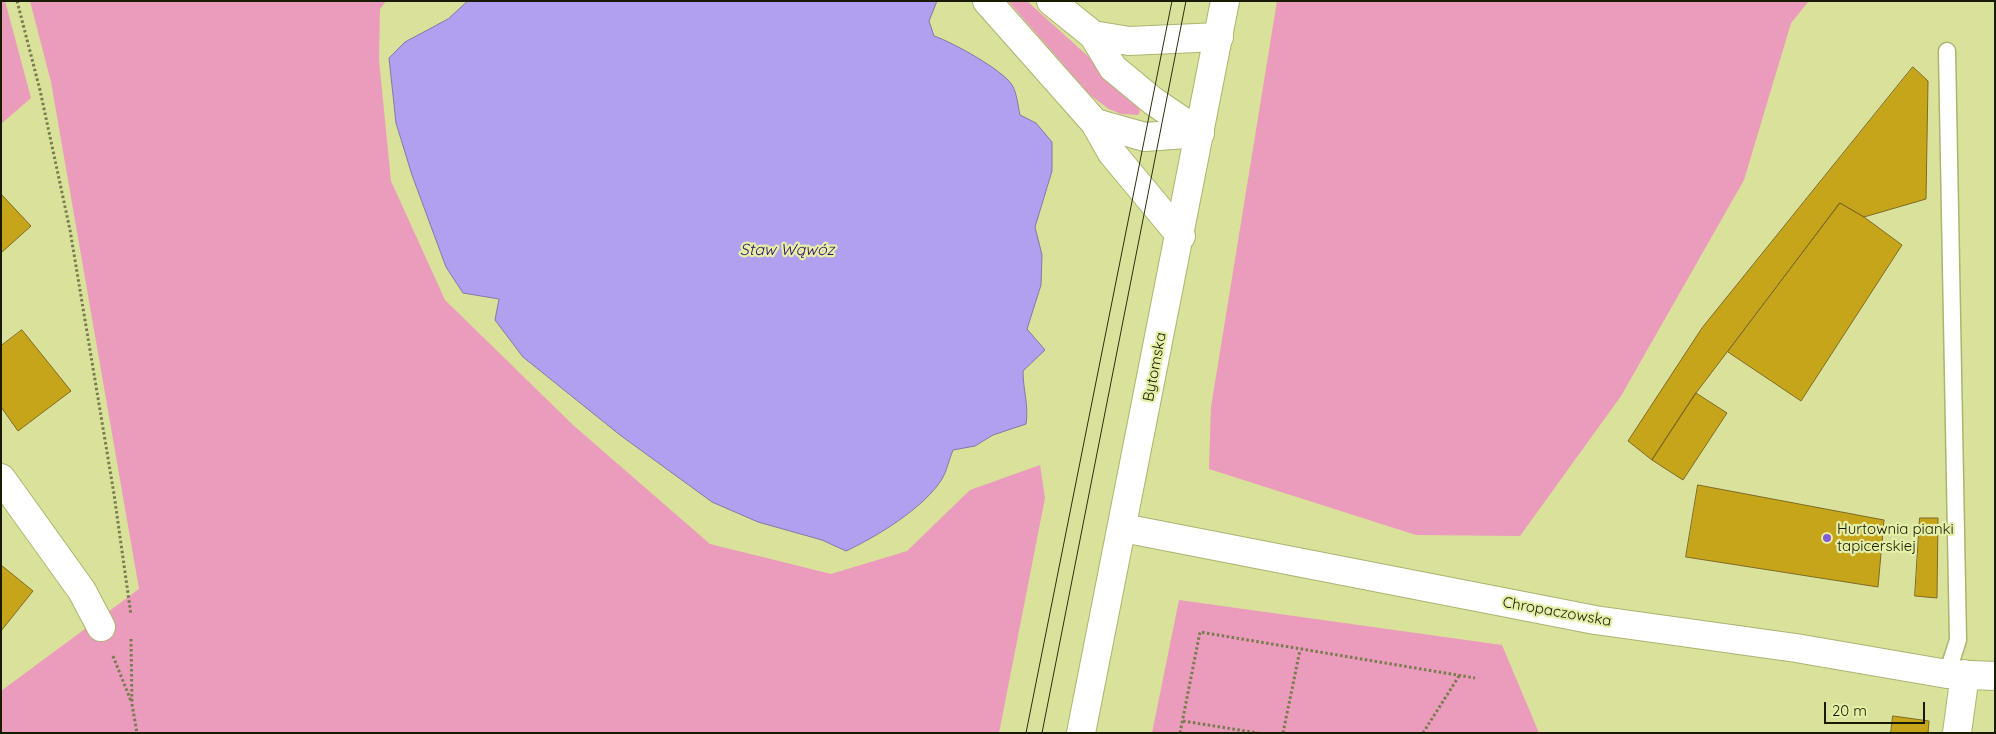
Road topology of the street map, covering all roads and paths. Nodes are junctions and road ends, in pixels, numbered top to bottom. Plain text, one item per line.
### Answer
1 (17, 1) edge
2 (987, 1) edge
3 (1051, 1) edge
4 (1225, 1) edge
5 (1093, 35) junction
6 (1219, 37) junction
7 (1947, 52) dead end
8 (1095, 123) junction
9 (1200, 133) junction
10 (1181, 236) junction
11 (1, 478) edge
12 (1123, 528) junction
13 (131, 619) dead end
14 (101, 627) joint
15 (131, 638) dead end
16 (1300, 650) junction
17 (1956, 674) junction
18 (1459, 676) junction
19 (1995, 676) edge
20 (1475, 678) dead end
21 (132, 704) junction
22 (1183, 721) junction
23 (137, 733) edge
24 (1081, 733) edge
25 (1180, 733) edge
26 (1258, 733) edge
27 (1283, 733) edge
28 (1423, 733) edge
29 (1957, 733) edge

1 - 13 path
2 - 8 street
3 - 5 street
4 - 6 street, Bytomska
5 - 6 street
5 - 9 street
6 - 9 street, Bytomska
7 - 17 lane
8 - 9 street
8 - 10 street
9 - 10 street, Bytomska
10 - 12 street, Bytomska
11 - 14 street
12 - 17 street, Chropaczowska
12 - 24 street, Bytomska
14 - 21 path
15 - 21 path
16 - 18 path
16 - 22 path
16 - 27 path
17 - 19 street, Chropaczowska
17 - 29 street
18 - 20 path
18 - 28 path
21 - 23 path
22 - 25 path
22 - 26 path

